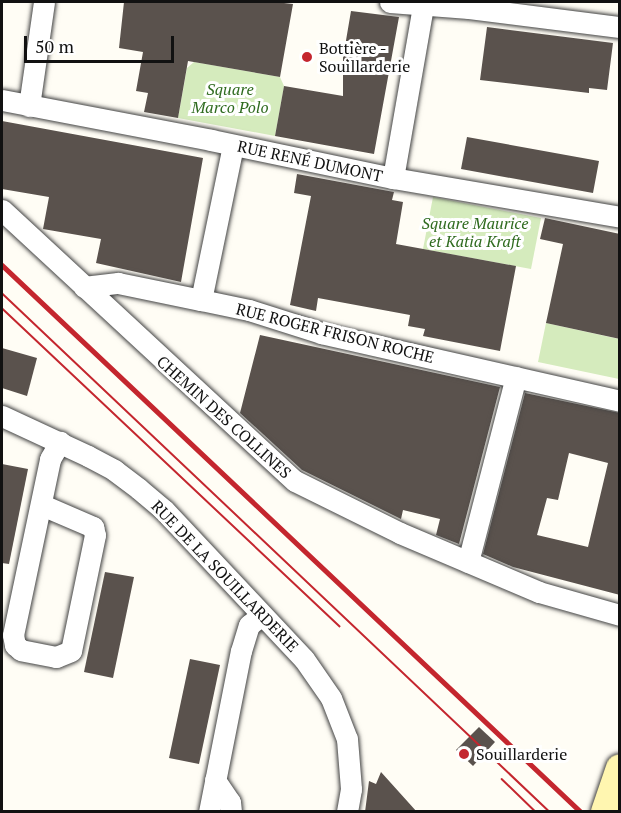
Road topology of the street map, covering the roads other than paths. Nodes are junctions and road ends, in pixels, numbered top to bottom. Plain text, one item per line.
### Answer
1 (44, 2) edge
2 (390, 2) edge
3 (423, 6) junction
4 (620, 27) edge
5 (2, 100) edge
6 (29, 106) junction
7 (233, 145) junction
8 (393, 178) junction
9 (2, 210) edge
10 (620, 217) edge
11 (84, 287) junction
12 (201, 300) junction
13 (516, 377) junction
14 (620, 401) edge
15 (2, 416) edge
16 (60, 442) junction
17 (42, 505) junction
18 (468, 562) junction
19 (262, 615) junction
20 (620, 615) edge
21 (620, 768) edge
22 (215, 780) junction
23 (208, 812) edge
24 (231, 812) edge
25 (347, 812) edge
26 (605, 812) edge

1 - 6 street
2 - 3 street
3 - 4 street
3 - 8 street
5 - 6 street, RUE RENÉ DUMONT
6 - 7 street, RUE RENÉ DUMONT
7 - 8 street, RUE RENÉ DUMONT
7 - 12 street
8 - 10 street, RUE RENÉ DUMONT
9 - 11 street, CHEMIN DES COLLINES
11 - 12 street, RUE ROGER FRISON ROCHE
11 - 18 street, CHEMIN DES COLLINES
12 - 13 street, RUE ROGER FRISON ROCHE
13 - 14 street, RUE ROGER FRISON ROCHE
13 - 18 street
15 - 16 street, RUE DE LA SOUILLARDERIE
16 - 17 street
16 - 19 street, RUE DE LA SOUILLARDERIE
17 - 17 street
18 - 20 street, CHEMIN DES COLLINES
19 - 22 street
19 - 25 street, RUE DE LA SOUILLARDERIE
21 - 26 street
22 - 23 street
22 - 24 street

